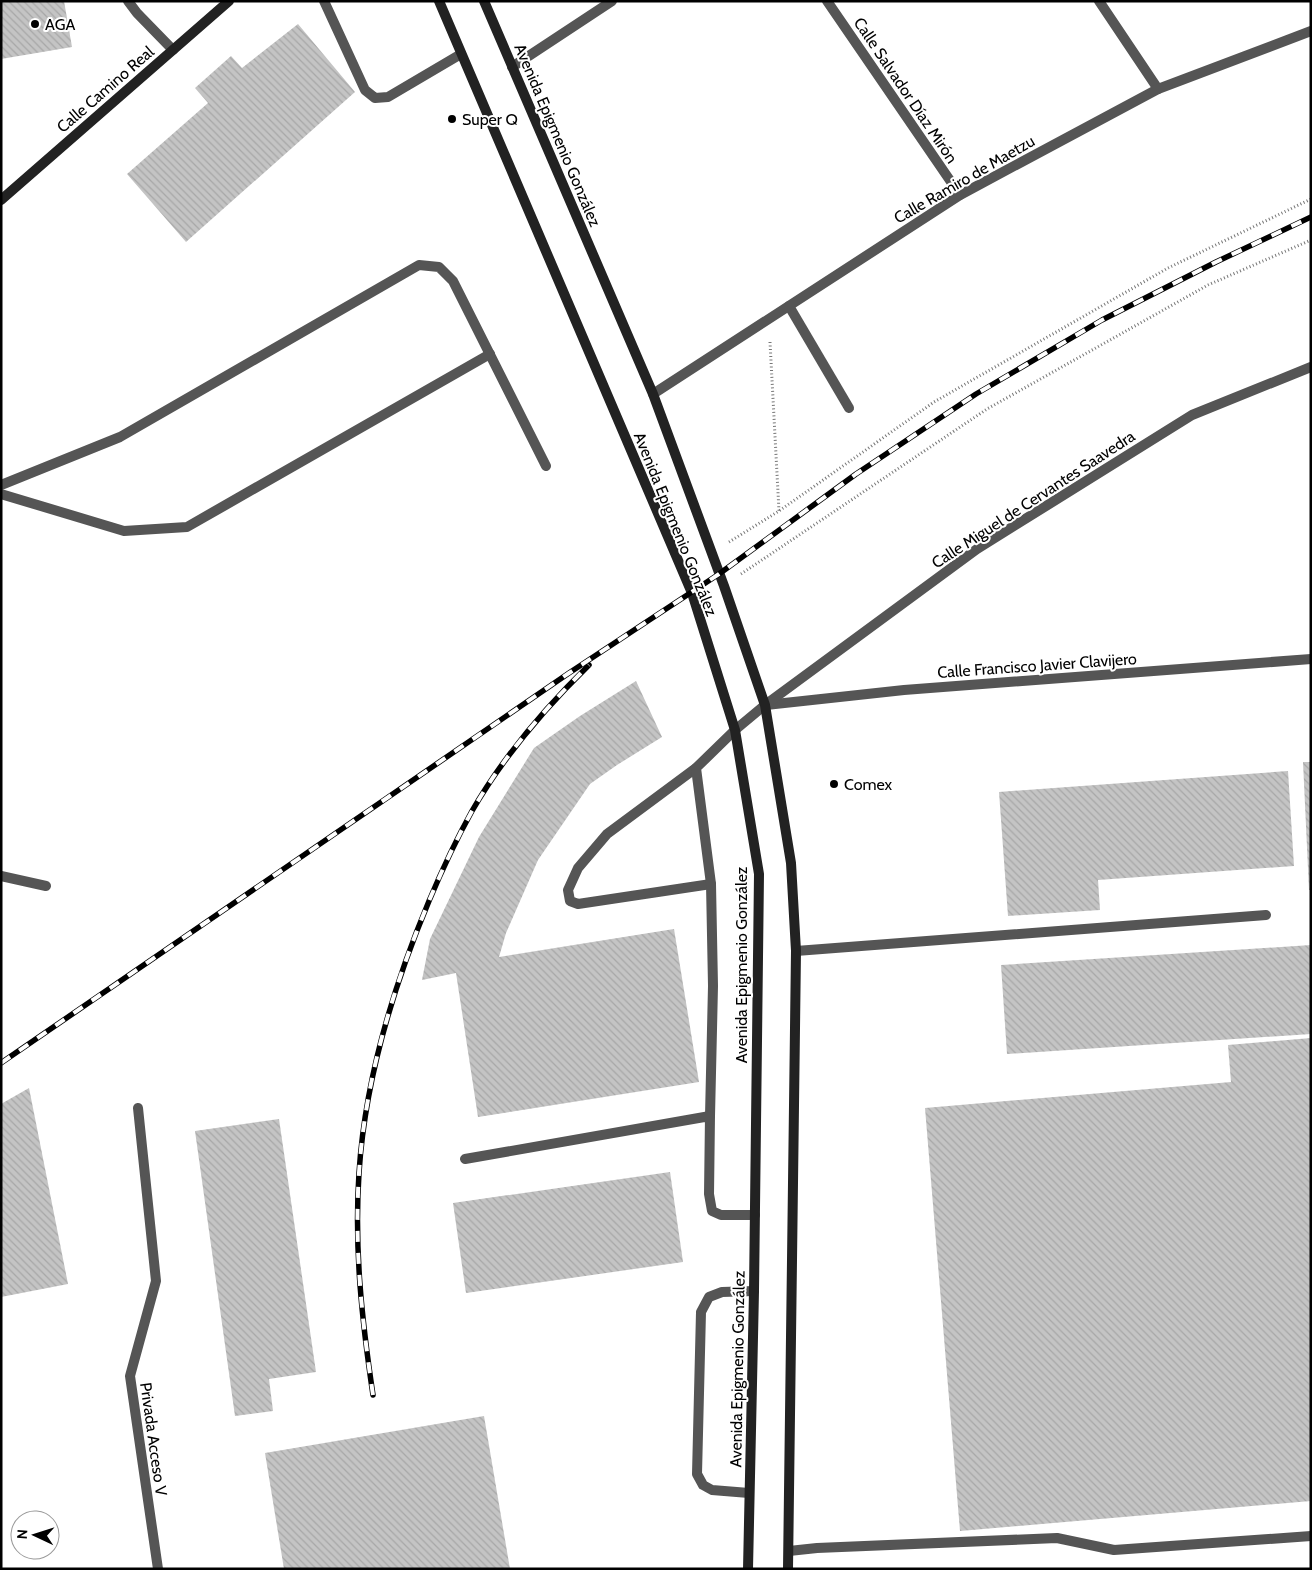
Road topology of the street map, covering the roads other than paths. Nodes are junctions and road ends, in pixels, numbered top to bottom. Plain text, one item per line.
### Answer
1 (128, 1) edge
2 (229, 1) edge
3 (324, 1) edge
4 (439, 1) edge
5 (484, 1) edge
6 (612, 1) edge
7 (827, 1) edge
8 (1099, 1) edge
9 (1311, 31) edge
10 (173, 50) junction
11 (461, 54) junction
12 (512, 67) junction
13 (1158, 88) junction
14 (960, 195) junction
15 (1, 200) edge
16 (789, 306) junction
17 (490, 354) junction
18 (1311, 367) edge
19 (653, 394) junction
20 (849, 408) dead end
21 (546, 466) dead end
22 (1, 485) edge
23 (1, 494) edge
24 (1311, 659) edge
25 (765, 705) junction
26 (735, 730) junction
27 (696, 768) junction
28 (1, 876) edge
29 (711, 884) junction
30 (46, 886) dead end
31 (1266, 915) dead end
32 (796, 951) junction
33 (138, 1108) dead end
34 (710, 1116) junction
35 (465, 1159) dead end
36 (755, 1215) junction
37 (754, 1291) junction
38 (749, 1492) junction
39 (1311, 1536) edge
40 (789, 1551) junction
41 (158, 1569) edge
42 (748, 1569) edge
43 (788, 1569) edge

1 - 10 street
2 - 10 main road, Calle Camino Real
3 - 11 street
4 - 11 main road, Avenida Epigmenio González
5 - 12 main road, Avenida Epigmenio González
6 - 12 street
7 - 14 street, Calle Salvador Díaz Mirón
8 - 13 street
9 - 13 street, Calle Ramiro de Maetzu
10 - 15 main road, Calle Camino Real
11 - 26 main road, Avenida Epigmenio González
12 - 19 main road, Avenida Epigmenio González
13 - 14 street, Calle Ramiro de Maetzu
14 - 16 street, Calle Ramiro de Maetzu
16 - 19 street, Calle Ramiro de Maetzu
16 - 20 street
17 - 21 street
17 - 22 street
17 - 23 street
18 - 25 street, Calle Miguel de Cervantes Saavedra
19 - 25 main road, Avenida Epigmenio González
24 - 25 street, Calle Francisco Javier Clavijero
25 - 26 street, Calle Miguel de Cervantes Saavedra
25 - 32 main road, Avenida Epigmenio González
26 - 27 street, Calle Miguel de Cervantes Saavedra
26 - 36 main road, Avenida Epigmenio González
27 - 29 street
27 - 29 street, Calle Miguel de Cervantes Saavedra
28 - 30 street
29 - 34 street
31 - 32 street
32 - 40 main road, Avenida Epigmenio González
33 - 41 street, Privada Acceso V
34 - 35 street
34 - 36 street
36 - 37 main road, Avenida Epigmenio González
37 - 38 main road, Avenida Epigmenio González
37 - 38 street
38 - 42 main road, Avenida Epigmenio González
39 - 40 street
40 - 43 main road, Avenida Epigmenio González

